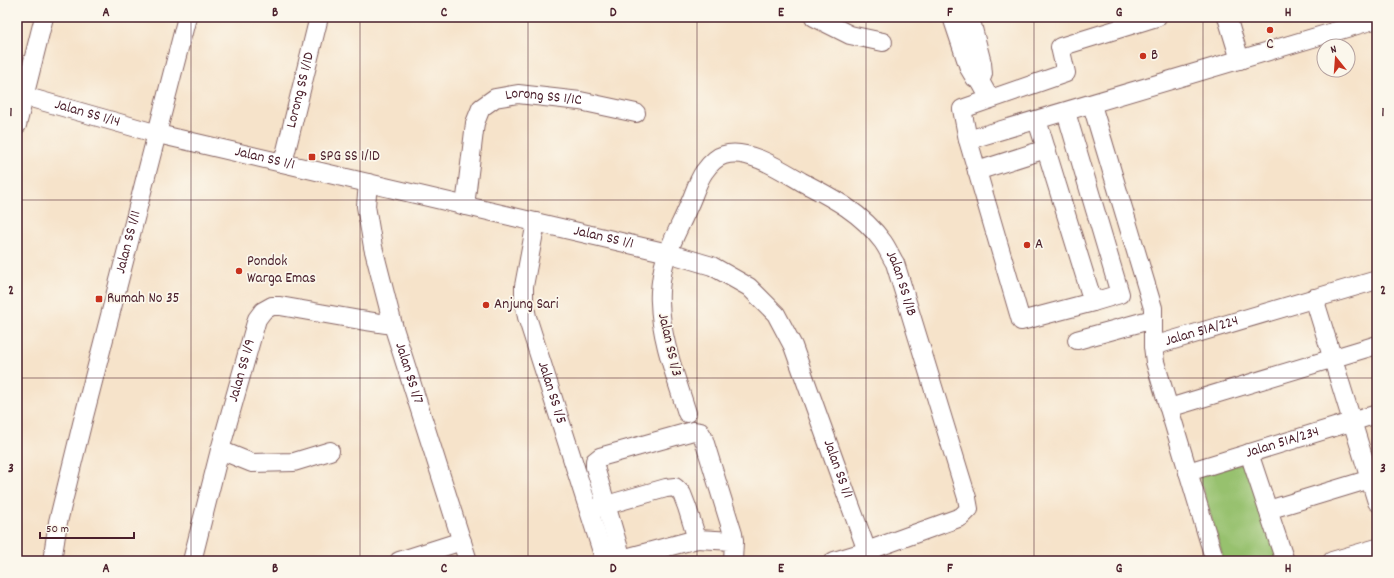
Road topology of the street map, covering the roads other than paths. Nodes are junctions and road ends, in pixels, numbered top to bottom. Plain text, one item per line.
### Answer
1 (44, 17) edge
2 (187, 17) edge
3 (319, 17) edge
4 (952, 17) edge
5 (970, 17) edge
6 (1157, 17) edge
7 (1226, 17) edge
8 (821, 18) edge
9 (1377, 19) edge
10 (883, 42) dead end
11 (1240, 60) junction
12 (980, 81) junction
13 (20, 95) edge
14 (990, 99) junction
15 (1092, 104) junction
16 (1066, 112) junction
17 (636, 113) dead end
18 (1037, 120) junction
19 (17, 125) edge
20 (158, 134) junction
21 (968, 140) junction
22 (1046, 149) junction
23 (283, 163) junction
24 (977, 171) junction
25 (368, 183) junction
26 (465, 206) junction
27 (536, 222) junction
28 (668, 253) junction
29 (1377, 280) edge
30 (1314, 298) junction
31 (1092, 302) junction
32 (1153, 319) junction
33 (393, 325) junction
34 (1078, 340) dead end
35 (1377, 345) edge
36 (1153, 346) junction
37 (1333, 358) junction
38 (1169, 408) junction
39 (687, 413) dead end
40 (1377, 414) edge
41 (1352, 422) junction
42 (220, 450) junction
43 (330, 451) dead end
44 (1249, 453) junction
45 (1188, 472) junction
46 (1374, 478) edge
47 (1377, 502) edge
48 (598, 507) junction
49 (1268, 510) junction
50 (696, 539) junction
51 (462, 541) junction
52 (734, 541) junction
53 (1377, 548) edge
54 (870, 556) edge
55 (47, 560) edge
56 (616, 560) edge
57 (192, 561) edge
58 (399, 561) edge
59 (468, 561) edge
60 (733, 561) edge
61 (834, 561) edge
62 (1216, 561) edge
63 (1285, 561) edge
64 (1332, 561) edge

1 - 13 street
2 - 20 street, Jalan SS 1/11
3 - 23 street, Lorong SS 1/1D
4 - 12 street
5 - 12 street
6 - 14 street
7 - 11 street
8 - 10 street
9 - 11 street
11 - 15 street
12 - 14 street
13 - 19 street
13 - 20 street, Jalan SS 1/14
14 - 21 street
15 - 16 street
15 - 32 street
16 - 18 street
16 - 31 street
17 - 26 street, Lorong SS 1/1C
18 - 21 street
18 - 22 street
20 - 23 street, Jalan SS 1/1
20 - 55 street, Jalan SS 1/11
21 - 24 street
22 - 24 street
22 - 31 street
23 - 25 street, Jalan SS 1/1
24 - 31 street
25 - 26 street, Jalan SS 1/1
25 - 33 street, Jalan SS 1/7
26 - 27 street, Jalan SS 1/1
27 - 28 street, Jalan SS 1/1
27 - 48 street, Jalan SS 1/5
28 - 39 street, Jalan SS 1/3
28 - 54 street, Jalan SS 1/1
28 - 54 street, Jalan SS 1/1B
29 - 30 street, Jalan 51A/224
30 - 36 street, Jalan 51A/224
30 - 37 street
32 - 34 street
32 - 36 street
33 - 42 street, Jalan SS 1/9
33 - 51 street, Jalan SS 1/7
35 - 37 street
36 - 38 street, Jalan 51A/224
37 - 38 street
37 - 41 street
38 - 45 street, Jalan 51A/224
40 - 41 street, Jalan 51A/234
41 - 44 street, Jalan 51A/234
41 - 46 street
42 - 43 street
42 - 57 street, Jalan SS 1/9
44 - 45 street, Jalan 51A/234
44 - 49 street
45 - 62 street, Jalan 51A/224
46 - 47 street
46 - 49 street
48 - 50 street
48 - 52 street
48 - 56 street, Jalan SS 1/5
49 - 63 street
50 - 52 street
50 - 56 street
51 - 58 street
51 - 59 street, Jalan SS 1/7
52 - 60 street
53 - 64 street
54 - 61 street

